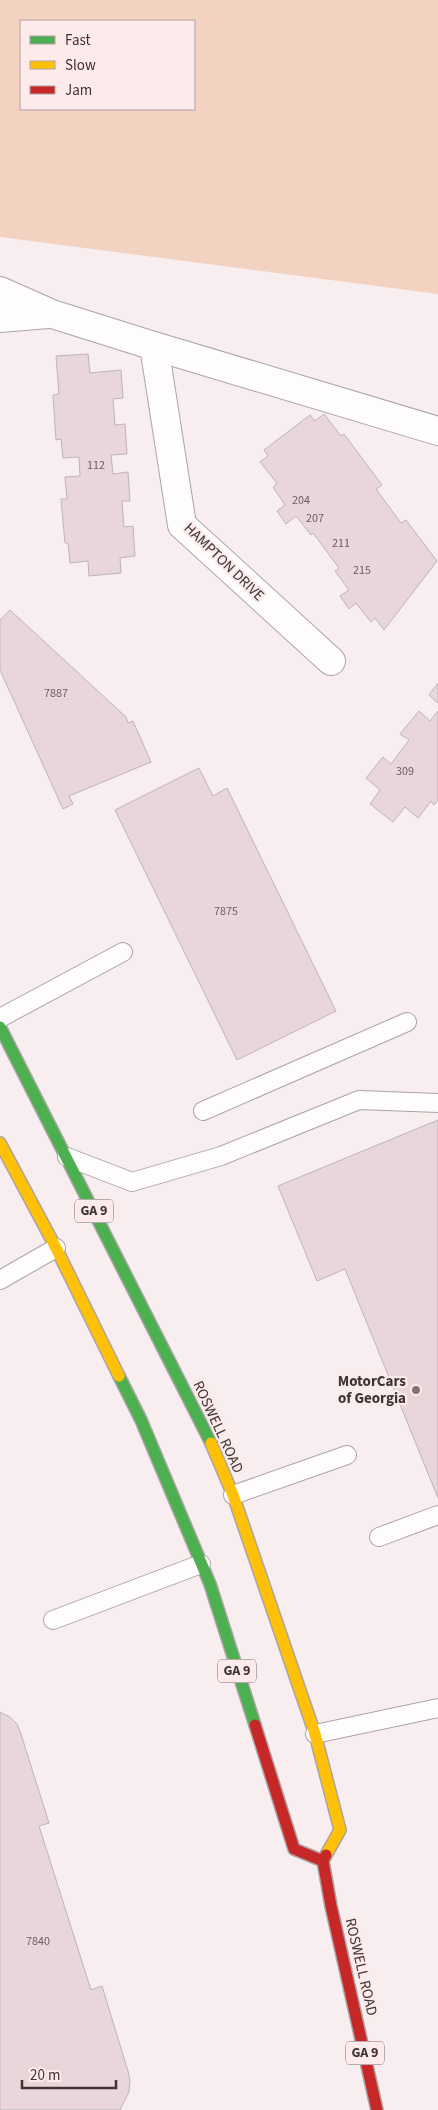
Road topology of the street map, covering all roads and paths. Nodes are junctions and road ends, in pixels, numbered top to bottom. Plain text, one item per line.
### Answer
1 (0, 291) edge
2 (52, 314) junction
3 (0, 318) edge
4 (154, 346) junction
5 (438, 431) edge
6 (331, 661) dead end
7 (124, 952) dead end
8 (0, 1018) edge
9 (407, 1022) dead end
10 (0, 1027) edge
11 (438, 1104) edge
12 (203, 1111) dead end
13 (0, 1143) edge
14 (67, 1157) junction
15 (56, 1248) junction
16 (0, 1280) edge
17 (347, 1455) dead end
18 (233, 1495) junction
19 (438, 1515) edge
20 (379, 1538) dead end
21 (201, 1564) junction
22 (53, 1620) dead end
23 (438, 1708) edge
24 (315, 1734) junction
25 (323, 1861) junction
26 (377, 2110) edge

1 - 2 street
2 - 3 street
2 - 4 street
4 - 5 street
4 - 6 street, HAMPTON DRIVE
7 - 8 lane
9 - 12 lane
10 - 14 main road, ROSWELL ROAD / GA 9
11 - 14 lane
13 - 15 main road, GA 9
14 - 18 main road, ROSWELL ROAD / GA 9
15 - 16 lane
15 - 21 main road, GA 9
17 - 18 lane
18 - 24 main road, ROSWELL ROAD / GA 9
19 - 20 lane
21 - 22 lane
21 - 25 main road, GA 9
23 - 24 lane
24 - 25 main road, ROSWELL ROAD / GA 9
25 - 26 main road, ROSWELL ROAD / GA 9

